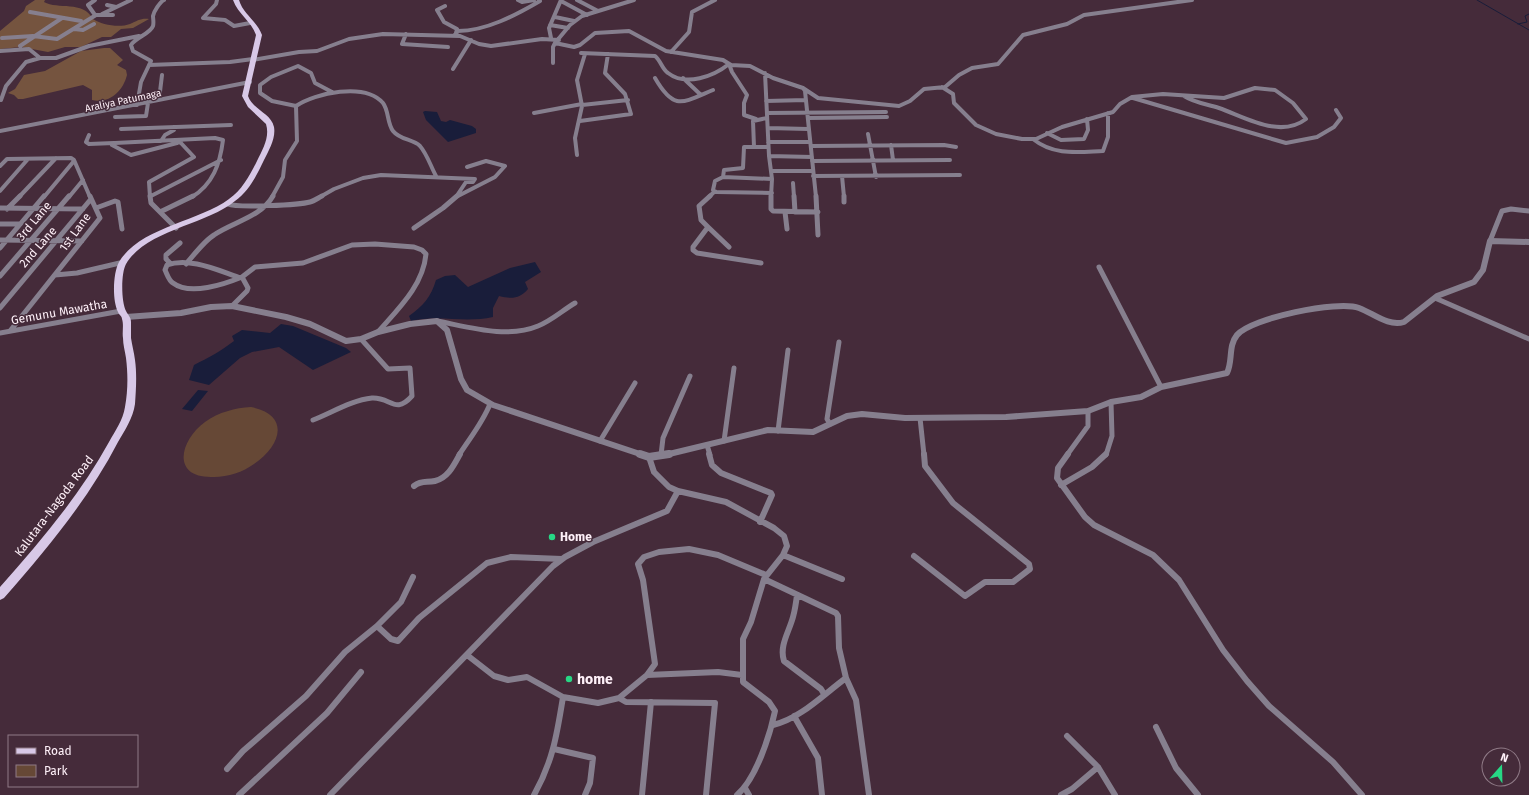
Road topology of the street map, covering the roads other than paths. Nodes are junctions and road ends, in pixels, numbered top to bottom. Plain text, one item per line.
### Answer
1 (95, 0) edge
2 (131, 0) edge
3 (164, 0) edge
4 (217, 0) edge
5 (236, 0) edge
6 (518, 0) edge
7 (534, 0) edge
8 (539, 0) edge
9 (577, 0) edge
10 (634, 0) edge
11 (715, 0) edge
12 (1192, 0) edge
13 (561, 1) edge
14 (107, 5) dead end
15 (445, 6) dead end
16 (116, 7) junction
17 (598, 11) junction
18 (30, 12) dead end
19 (98, 15) junction
20 (113, 15) dead end
21 (587, 15) junction
22 (555, 17) junction
23 (62, 18) junction
24 (81, 21) dead end
25 (574, 21) junction
26 (250, 23) junction
27 (94, 24) dead end
28 (550, 25) junction
29 (568, 28) junction
30 (74, 29) junction
31 (406, 34) junction
32 (455, 34) junction
33 (33, 36) junction
34 (139, 36) junction
35 (2, 38) dead end
36 (551, 38) junction
37 (471, 40) junction
38 (559, 40) junction
39 (555, 43) junction
40 (20, 46) dead end
41 (448, 47) dead end
42 (0, 50) edge
43 (671, 52) junction
44 (608, 54) junction
45 (40, 58) junction
46 (253, 59) junction
47 (552, 63) dead end
48 (729, 64) junction
49 (149, 65) junction
50 (453, 69) dead end
51 (765, 73) junction
52 (162, 75) dead end
53 (655, 78) dead end
54 (683, 78) junction
55 (250, 82) junction
56 (942, 87) junction
57 (803, 88) junction
58 (713, 90) dead end
59 (333, 92) junction
60 (701, 95) junction
61 (1184, 96) junction
62 (1132, 98) junction
63 (1, 100) edge
64 (159, 100) junction
65 (628, 100) junction
66 (806, 100) junction
67 (766, 101) junction
68 (148, 103) junction
69 (138, 105) junction
70 (582, 105) junction
71 (296, 106) junction
72 (1336, 110) dead end
73 (767, 112) junction
74 (807, 112) junction
75 (886, 112) dead end
76 (534, 113) dead end
77 (1108, 113) junction
78 (115, 117) dead end
79 (887, 117) dead end
80 (767, 118) junction
81 (808, 118) junction
82 (756, 119) junction
83 (1087, 119) junction
84 (580, 121) junction
85 (231, 125) dead end
86 (174, 127) junction
87 (768, 128) junction
88 (121, 129) dead end
89 (808, 129) junction
90 (0, 131) edge
91 (1047, 133) junction
92 (868, 134) dead end
93 (90, 135) dead end
94 (1033, 139) junction
95 (161, 141) junction
96 (181, 141) junction
97 (768, 142) junction
98 (114, 143) junction
99 (811, 144) junction
100 (870, 145) junction
101 (891, 145) junction
102 (754, 147) junction
103 (768, 147) junction
104 (956, 147) dead end
105 (577, 155) dead end
106 (769, 156) junction
107 (28, 158) junction
108 (56, 158) junction
109 (812, 159) junction
110 (221, 160) junction
111 (872, 160) junction
112 (893, 160) junction
113 (950, 160) dead end
114 (74, 161) junction
115 (0, 166) edge
116 (467, 167) dead end
117 (771, 171) junction
118 (813, 174) junction
119 (960, 175) dead end
120 (436, 176) junction
121 (842, 176) junction
122 (723, 177) junction
123 (876, 177) junction
124 (772, 179) junction
125 (83, 180) junction
126 (793, 183) dead end
127 (0, 191) edge
128 (714, 192) junction
129 (772, 193) junction
130 (151, 196) junction
131 (458, 196) junction
132 (91, 199) junction
133 (844, 202) dead end
134 (269, 203) junction
135 (228, 204) junction
136 (0, 208) edge
137 (96, 208) junction
138 (8, 209) junction
139 (33, 209) junction
140 (57, 209) junction
141 (83, 209) junction
142 (1529, 211) edge
143 (160, 212) junction
144 (785, 212) junction
145 (795, 212) junction
146 (818, 212) junction
147 (0, 224) edge
148 (20, 224) junction
149 (708, 227) junction
150 (176, 228) junction
151 (414, 228) dead end
152 (122, 229) dead end
153 (787, 229) dead end
154 (818, 235) dead end
155 (0, 240) edge
156 (7, 240) junction
157 (31, 241) junction
158 (56, 241) junction
159 (82, 241) junction
160 (1490, 241) junction
161 (180, 242) dead end
162 (1529, 242) edge
163 (729, 247) dead end
164 (0, 248) edge
165 (124, 262) junction
166 (170, 263) junction
167 (760, 263) dead end
168 (186, 264) junction
169 (1100, 267) dead end
170 (55, 275) junction
171 (0, 276) edge
172 (240, 277) junction
173 (1435, 298) junction
174 (574, 303) dead end
175 (232, 306) junction
176 (0, 308) edge
177 (123, 314) junction
178 (437, 321) junction
179 (10, 331) junction
180 (0, 332) edge
181 (378, 332) junction
182 (361, 339) junction
183 (1529, 339) edge
184 (839, 342) dead end
185 (788, 350) dead end
186 (734, 368) dead end
187 (690, 376) dead end
188 (635, 383) dead end
189 (1161, 387) junction
190 (1110, 402) junction
191 (490, 404) junction
192 (1088, 410) junction
193 (920, 418) junction
194 (313, 420) dead end
195 (830, 424) junction
196 (778, 431) junction
197 (600, 441) junction
198 (724, 441) junction
199 (707, 445) junction
200 (661, 456) junction
201 (649, 457) junction
202 (1061, 485) junction
203 (414, 486) dead end
204 (678, 491) junction
205 (760, 522) junction
206 (783, 555) junction
207 (914, 556) dead end
208 (562, 559) junction
209 (413, 577) dead end
210 (765, 577) junction
211 (842, 579) dead end
212 (0, 595) edge
213 (797, 595) junction
214 (376, 626) junction
215 (467, 655) junction
216 (361, 672) dead end
217 (648, 675) junction
218 (742, 675) junction
219 (846, 678) junction
220 (824, 694) junction
221 (563, 697) junction
222 (619, 698) junction
223 (651, 702) junction
224 (794, 716) junction
225 (773, 725) junction
226 (1156, 727) dead end
227 (1067, 736) dead end
228 (554, 749) junction
229 (1098, 767) junction
230 (227, 770) dead end
231 (745, 788) junction
232 (239, 795) edge
233 (330, 795) edge
234 (534, 795) edge
235 (585, 795) edge
236 (642, 795) edge
237 (706, 795) edge
238 (738, 795) edge
239 (750, 795) edge
240 (822, 795) edge
241 (869, 795) edge
242 (1061, 795) edge
243 (1115, 795) edge
244 (1198, 795) edge
245 (1362, 795) edge

1 - 19 street
2 - 16 street
3 - 34 street
4 - 26 street
5 - 26 main road
6 - 7 street
8 - 32 street
9 - 17 street
10 - 17 street
11 - 43 street
12 - 56 street
13 - 21 street
13 - 22 street
14 - 16 street
15 - 32 street
16 - 19 street
17 - 21 street
18 - 23 street
19 - 20 street
19 - 30 street
21 - 25 street
22 - 25 street
22 - 28 street
23 - 24 street
23 - 33 street
25 - 29 street
26 - 46 main road
27 - 30 street
28 - 29 street
28 - 36 street
29 - 38 street
30 - 33 street
31 - 32 street
31 - 41 street
31 - 46 street
32 - 37 street
33 - 35 street
33 - 40 street
34 - 45 street
34 - 49 street
36 - 37 street
36 - 38 street
37 - 50 street
38 - 39 street
39 - 43 street
39 - 47 street
42 - 45 street
43 - 48 street
44 - 54 street
44 - 65 street
44 - 70 street
45 - 63 street
46 - 49 street
46 - 55 main road
48 - 51 street
48 - 54 street
48 - 82 street
49 - 69 street
51 - 57 street
51 - 67 street
52 - 64 street
53 - 60 street
54 - 60 street
55 - 64 street, Araliya Patumaga
55 - 135 main road
56 - 57 street
56 - 94 street
57 - 66 street
58 - 60 street
59 - 71 street
59 - 71 street
59 - 120 street
61 - 61 street
61 - 62 street
62 - 72 street
62 - 77 street
64 - 68 street, Araliya Patumaga
65 - 70 street
65 - 84 street
66 - 67 street
66 - 74 street
67 - 73 street
68 - 69 street, Araliya Patumaga
68 - 78 street
69 - 90 street, Araliya Patumaga
70 - 76 street
70 - 84 street
71 - 134 street
73 - 74 street
73 - 80 street
74 - 75 street
74 - 81 street
77 - 83 street
77 - 94 street
79 - 81 street
80 - 82 street
80 - 87 street
81 - 89 street
82 - 102 street
83 - 91 street
83 - 91 street
84 - 105 street
85 - 86 street
86 - 88 street
86 - 95 street
87 - 89 street
87 - 97 street
89 - 99 street
91 - 94 street
92 - 100 street
93 - 98 street
95 - 96 street
95 - 98 street
96 - 98 street
96 - 110 street
96 - 130 street
97 - 99 street
97 - 103 street
99 - 100 street
99 - 109 street
100 - 101 street
100 - 111 street
101 - 104 street
101 - 112 street
102 - 103 street
102 - 122 street
103 - 106 street
106 - 109 street
106 - 117 street
107 - 108 street
107 - 115 street
107 - 127 street
108 - 114 street
108 - 138 street
109 - 111 street
109 - 118 street
110 - 130 street
110 - 143 street
111 - 112 street
111 - 123 street
112 - 113 street
114 - 125 street, 1st Lane
114 - 139 street
116 - 131 street
117 - 118 street
117 - 124 street
118 - 121 street
118 - 146 street
119 - 123 street
120 - 131 street
120 - 134 street
121 - 123 street
121 - 133 street
122 - 124 street
122 - 128 street
124 - 129 street
125 - 132 street, 1st Lane
125 - 140 street, 3rd Lane
126 - 145 street
128 - 129 street
128 - 149 street
129 - 144 street
130 - 143 street
131 - 151 street
132 - 137 street, 1st Lane
132 - 141 street, 2nd Lane
134 - 135 street
134 - 168 street
135 - 150 main road
136 - 138 street
137 - 152 street
137 - 159 street, 1st Lane
138 - 139 street
139 - 140 street
139 - 148 street
140 - 141 street
140 - 157 street, 3rd Lane
141 - 158 street, 2nd Lane
142 - 160 street
143 - 150 street
144 - 145 street
144 - 153 street
145 - 146 street
146 - 154 street
147 - 148 street
148 - 156 street
149 - 163 street
149 - 167 street
150 - 165 main road
155 - 156 street
156 - 157 street
156 - 164 street
157 - 158 street
157 - 171 street, 3rd Lane
158 - 159 street
158 - 176 street, 2nd Lane
159 - 170 street, 1st Lane
160 - 162 street
160 - 173 street
161 - 166 street
165 - 170 street
165 - 177 main road, Kalutara-Nagoda Road
166 - 168 street
166 - 172 street
168 - 172 street
169 - 189 street
170 - 179 street, 1st Lane
172 - 175 street
172 - 181 street
173 - 183 street
173 - 189 street
174 - 178 street
175 - 177 street
175 - 182 street
177 - 179 street, Gemunu Mawatha
177 - 212 main road, Kalutara-Nagoda Road
178 - 181 street
178 - 191 street
179 - 180 street, Gemunu Mawatha
181 - 182 street
182 - 194 street
184 - 195 street
185 - 196 street
186 - 198 street
187 - 200 street
188 - 197 street
189 - 190 street
190 - 192 street
190 - 202 street
191 - 197 street
191 - 203 street
192 - 193 street
192 - 202 street
193 - 195 street
193 - 207 street
195 - 196 street
196 - 198 street
197 - 201 street
198 - 199 street
199 - 200 street
199 - 205 street
200 - 201 street
201 - 204 street
202 - 245 street
204 - 205 street
204 - 208 street
205 - 206 street
206 - 210 street
206 - 211 street
208 - 214 street
208 - 215 street
209 - 214 street
210 - 213 street
210 - 217 street
210 - 218 street
213 - 219 street
213 - 220 street
214 - 230 street
215 - 221 street
215 - 233 street
216 - 232 street
217 - 218 street
217 - 222 street
218 - 225 street
219 - 220 street
219 - 241 street
220 - 224 street
221 - 222 street
221 - 228 street
222 - 223 street
223 - 236 street
223 - 237 street
224 - 225 street
224 - 240 street
225 - 231 street
226 - 244 street
227 - 229 street
228 - 234 street
228 - 235 street
229 - 242 street
229 - 243 street
231 - 238 street
231 - 239 street

